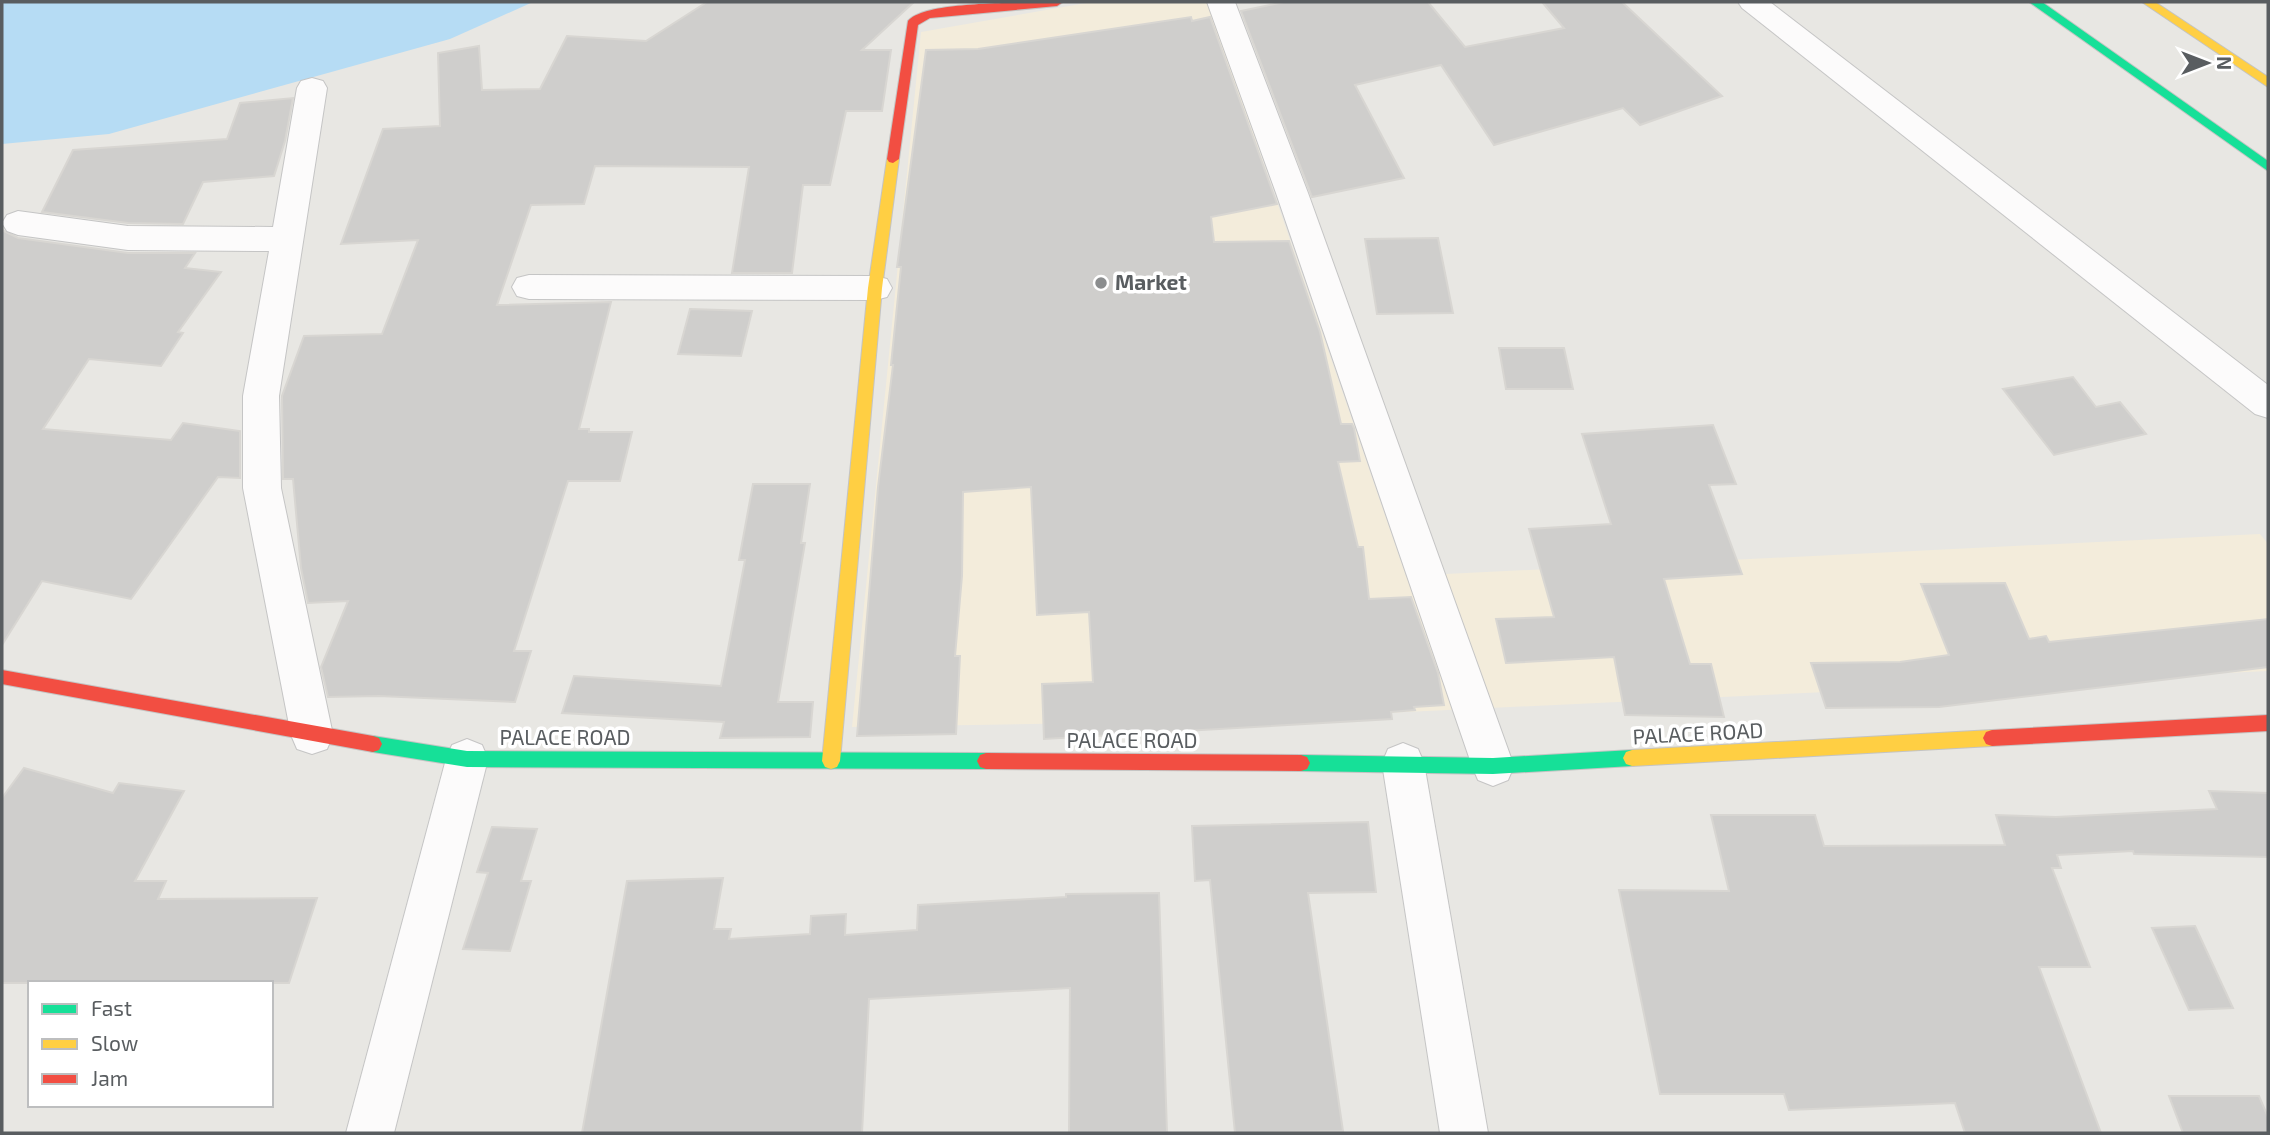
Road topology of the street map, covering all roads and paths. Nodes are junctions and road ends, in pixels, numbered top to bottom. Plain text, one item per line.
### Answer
1 (1057, 2) edge
2 (1221, 2) edge
3 (1752, 2) edge
4 (2035, 2) edge
5 (2147, 2) edge
6 (2268, 83) edge
7 (313, 88) dead end
8 (2268, 166) edge
9 (18, 223) dead end
10 (287, 239) junction
11 (529, 286) dead end
12 (875, 288) junction
13 (2268, 404) edge
14 (2, 677) edge
15 (2268, 723) edge
16 (312, 735) junction
17 (467, 759) junction
18 (831, 761) junction
19 (1403, 763) junction
20 (1493, 766) junction
21 (370, 1133) edge
22 (1464, 1133) edge

1 - 12 main road
2 - 20 street
3 - 13 street
4 - 8 main road
5 - 6 main road
7 - 10 street
9 - 10 street
10 - 16 street
11 - 12 street
12 - 18 main road
14 - 16 main road, PALACE ROAD
15 - 20 main road, PALACE ROAD
16 - 17 main road, PALACE ROAD
17 - 18 main road, PALACE ROAD
17 - 21 street
18 - 19 main road, PALACE ROAD
19 - 20 main road, PALACE ROAD
19 - 22 street

